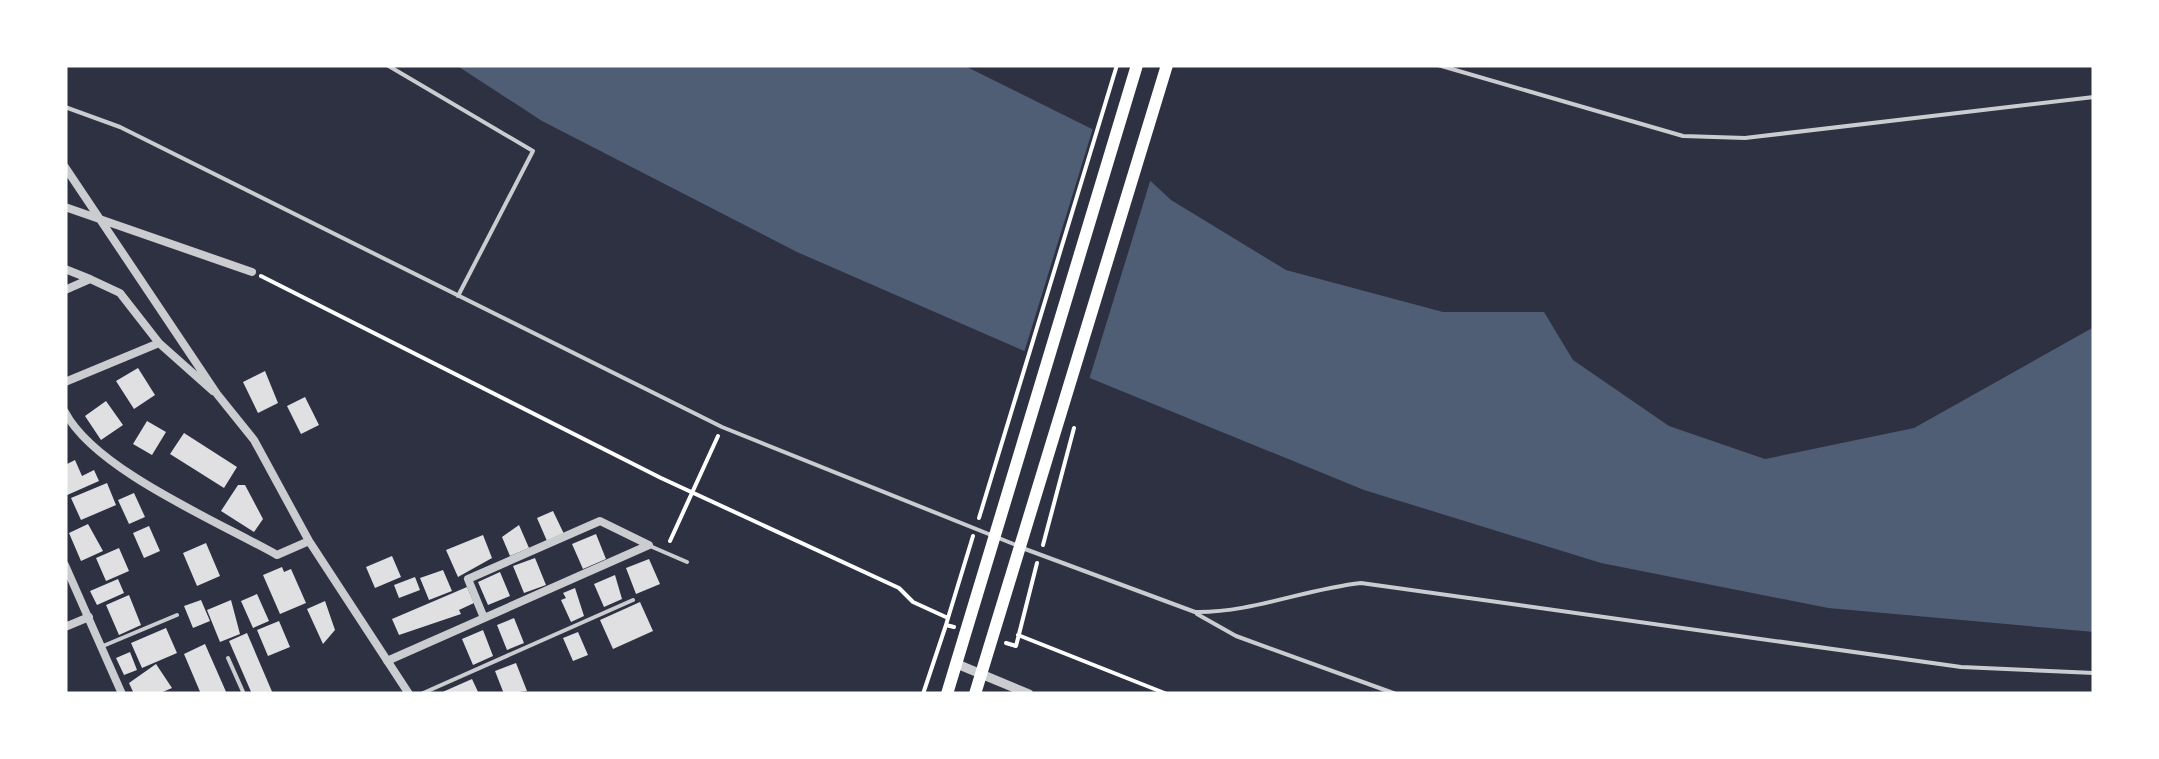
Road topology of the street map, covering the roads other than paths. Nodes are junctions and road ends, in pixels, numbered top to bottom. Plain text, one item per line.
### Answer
1 (387, 65) edge
2 (1138, 65) edge
3 (1167, 65) edge
4 (1438, 65) edge
5 (2094, 97) edge
6 (65, 108) edge
7 (65, 167) edge
8 (65, 207) edge
9 (104, 221) junction
10 (65, 269) edge
11 (252, 272) road end
12 (90, 279) junction
13 (65, 290) edge
14 (458, 296) junction
15 (159, 343) junction
16 (65, 382) edge
17 (217, 394) junction
18 (65, 412) edge
19 (309, 541) junction
20 (650, 545) junction
21 (687, 562) dead end
22 (65, 565) edge
23 (632, 600) dead end
24 (1195, 612) junction
25 (177, 615) dead end
26 (89, 617) junction
27 (484, 618) junction
28 (65, 627) edge
29 (102, 646) junction
30 (228, 658) dead end
31 (387, 661) junction
32 (958, 664) junction
33 (2094, 672) edge
34 (983, 674) junction
35 (407, 693) edge
36 (950, 693) edge
37 (122, 694) edge
38 (244, 694) edge
39 (421, 694) edge
40 (975, 694) edge
41 (1028, 694) edge
42 (1396, 694) edge

1 - 14 lane
2 - 32 highway
3 - 34 highway
4 - 5 lane
6 - 14 lane
7 - 9 street
8 - 9 street
9 - 11 street
9 - 17 street
10 - 12 street
12 - 13 street
12 - 15 street
14 - 24 lane
15 - 16 street
15 - 17 street
17 - 19 street
18 - 19 street
19 - 31 street
20 - 21 lane
20 - 27 street
20 - 27 street
22 - 26 street
23 - 39 lane
24 - 33 lane
24 - 42 lane
25 - 29 lane
26 - 28 street
26 - 29 street
27 - 31 street
29 - 37 street
30 - 38 lane
31 - 35 street
32 - 34 street
32 - 36 highway
34 - 40 highway
34 - 41 street

